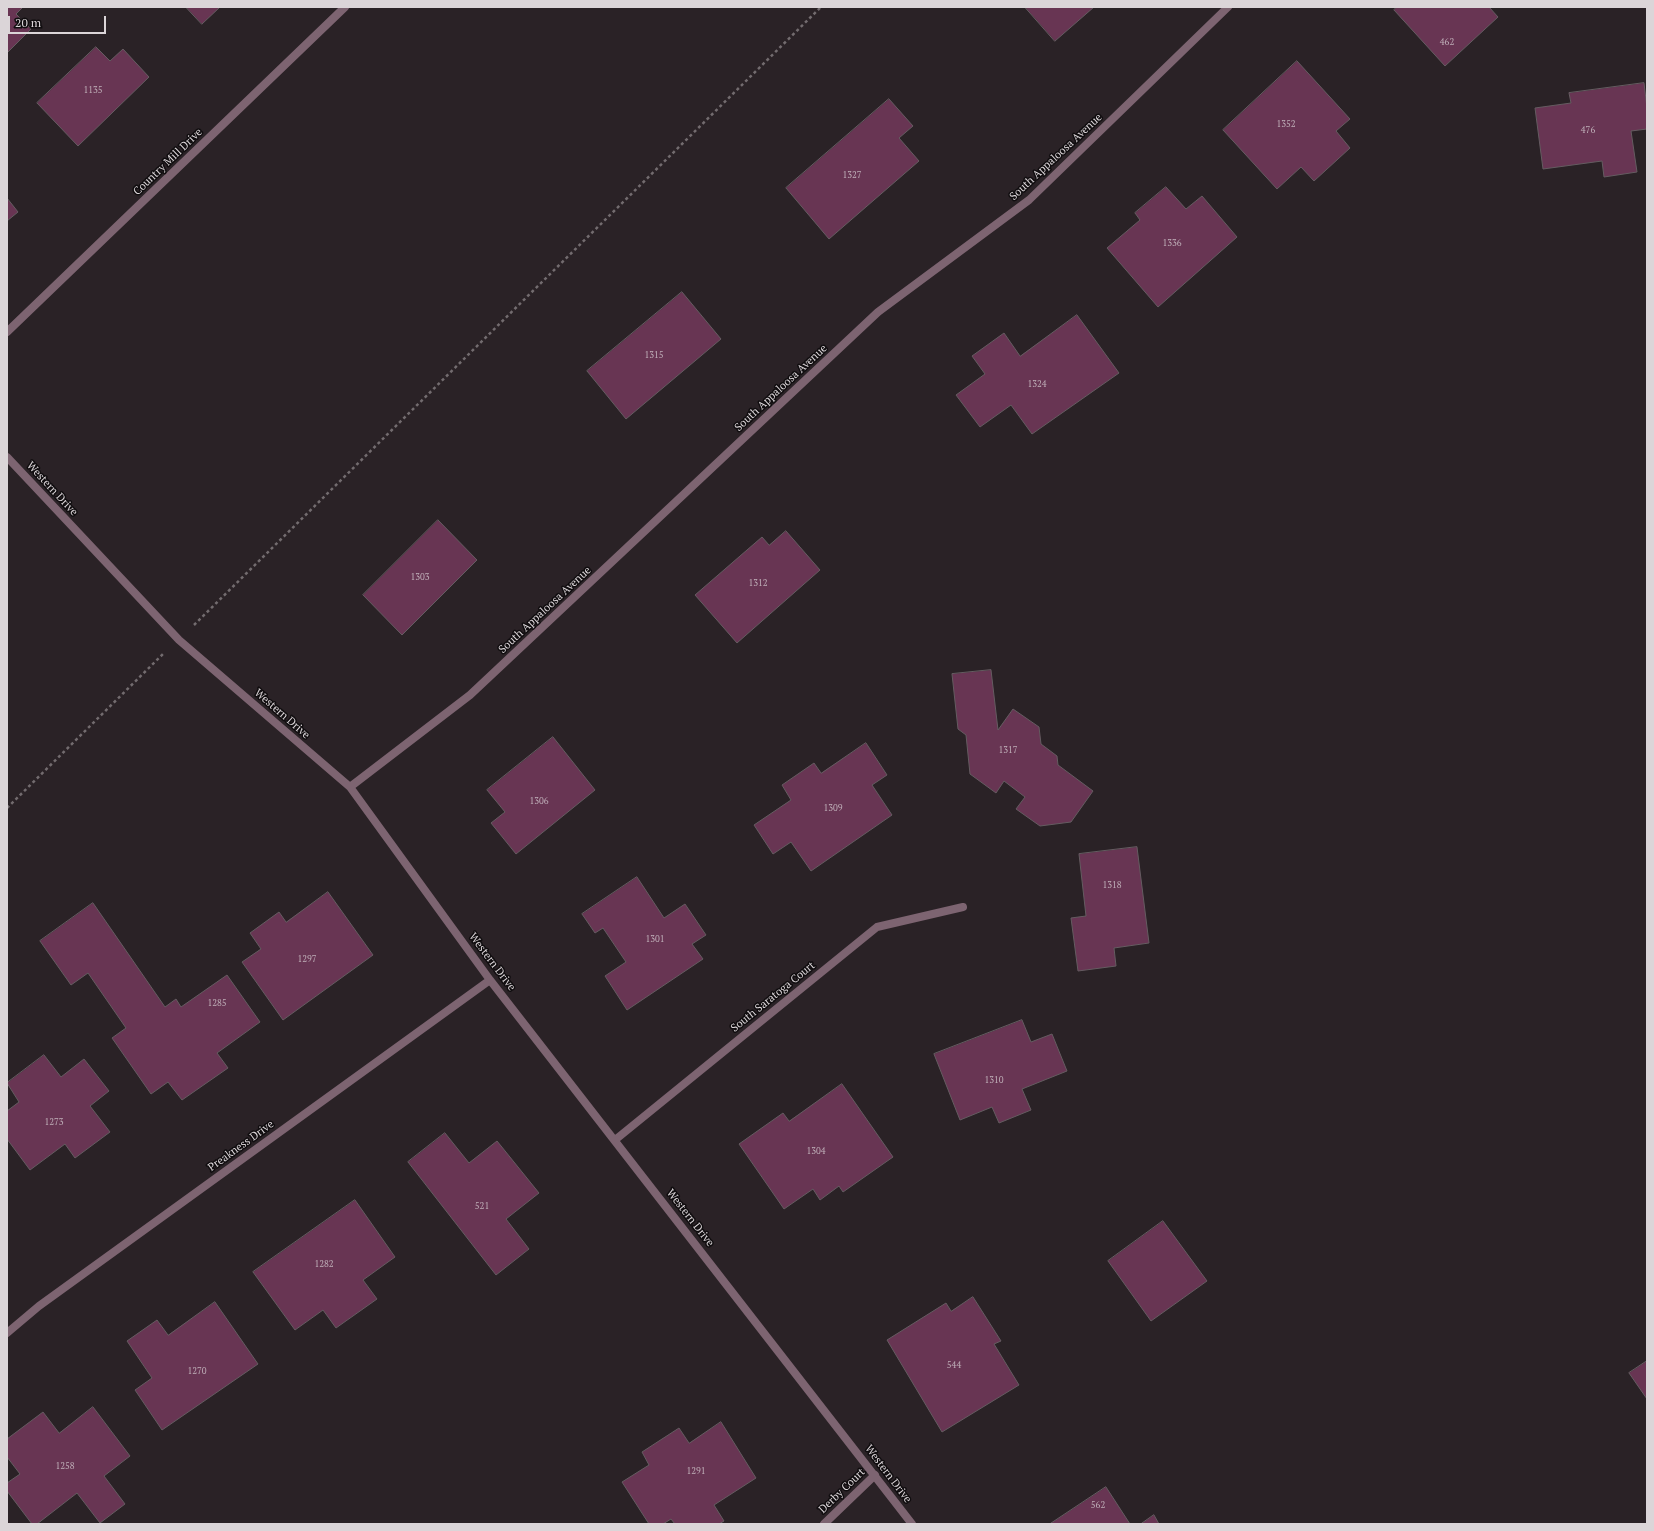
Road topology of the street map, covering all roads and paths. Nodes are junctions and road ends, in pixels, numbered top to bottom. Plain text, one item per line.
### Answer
1 (345, 7) edge
2 (821, 7) edge
3 (1228, 7) edge
4 (7, 332) edge
5 (7, 457) edge
6 (204, 615) dead end
7 (162, 655) dead end
8 (350, 787) junction
9 (7, 808) edge
10 (963, 907) dead end
11 (490, 980) junction
12 (615, 1140) junction
13 (7, 1333) edge
14 (875, 1475) junction
15 (824, 1524) edge
16 (912, 1524) edge

1 - 4 street, Country Mill Drive
2 - 6 path
3 - 8 street, South Appaloosa Avenue
5 - 8 street, Western Drive
7 - 9 path
8 - 11 street, Western Drive
10 - 12 street, South Saratoga Court
11 - 12 street, Western Drive
11 - 13 street, Preakness Drive
12 - 14 street, Western Drive
14 - 15 street, Derby Court
14 - 16 street, Western Drive

